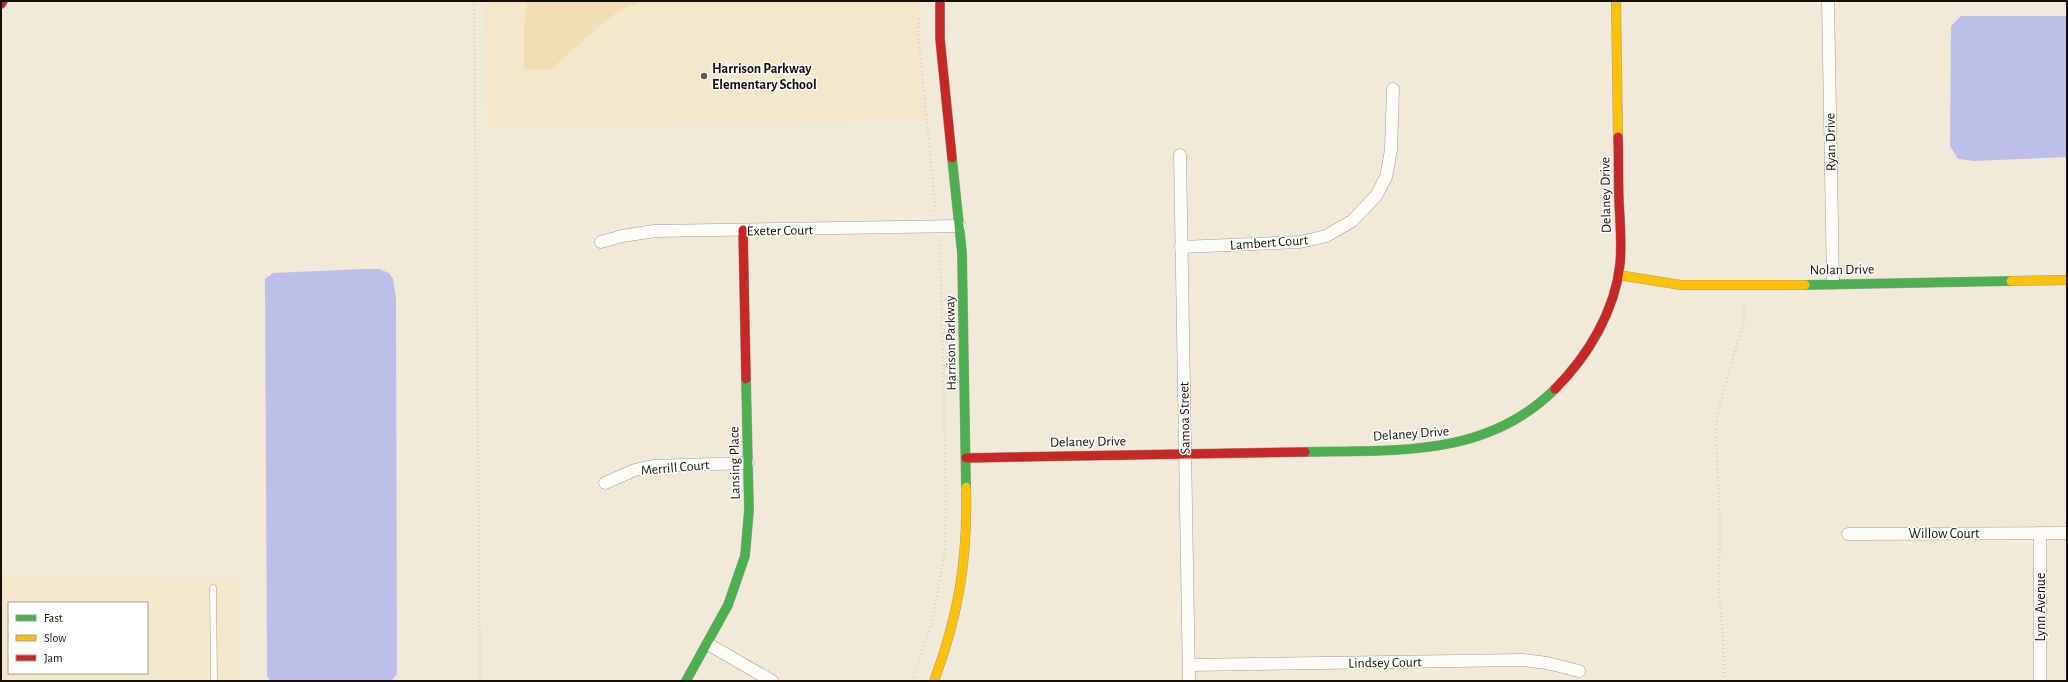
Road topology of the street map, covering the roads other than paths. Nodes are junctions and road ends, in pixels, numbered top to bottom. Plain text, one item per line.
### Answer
1 (3, 1) edge
2 (940, 1) edge
3 (1616, 1) edge
4 (1828, 1) edge
5 (1, 4) edge
6 (1393, 89) dead end
7 (1180, 155) dead end
8 (960, 226) junction
9 (743, 230) junction
10 (601, 242) dead end
11 (1181, 246) junction
12 (1618, 275) junction
13 (2067, 280) edge
14 (1833, 283) junction
15 (1184, 453) junction
16 (966, 458) junction
17 (748, 464) junction
18 (605, 483) dead end
19 (2040, 533) junction
20 (2067, 533) edge
21 (1848, 534) dead end
22 (213, 588) dead end
23 (708, 644) junction
24 (1189, 665) junction
25 (1579, 671) dead end
26 (214, 681) edge
27 (686, 681) edge
28 (772, 681) edge
29 (934, 681) edge
30 (1189, 681) edge
31 (2040, 681) edge

1 - 5 street
2 - 8 street, Harrison Parkway
3 - 12 street, Delaney Drive
4 - 14 street, Ryan Drive
6 - 11 street, Lambert Court
7 - 11 street, Samoa Street
8 - 9 street, Exeter Court
8 - 16 street, Harrison Parkway
9 - 10 street, Exeter Court
9 - 17 street, Lansing Place
11 - 15 street, Samoa Street
12 - 14 street, Nolan Drive
12 - 15 street, Delaney Drive
13 - 14 street, Nolan Drive
15 - 16 street, Delaney Drive
15 - 24 street, Samoa Street
16 - 29 street, Harrison Parkway
17 - 18 street, Merrill Court
17 - 23 street, Lansing Place
19 - 20 street, Willow Court
19 - 21 street, Willow Court
19 - 31 street, Lynn Avenue
22 - 26 lane
23 - 27 street, Lansing Place
23 - 28 street
24 - 25 street, Lindsey Court
24 - 30 street, Samoa Street

